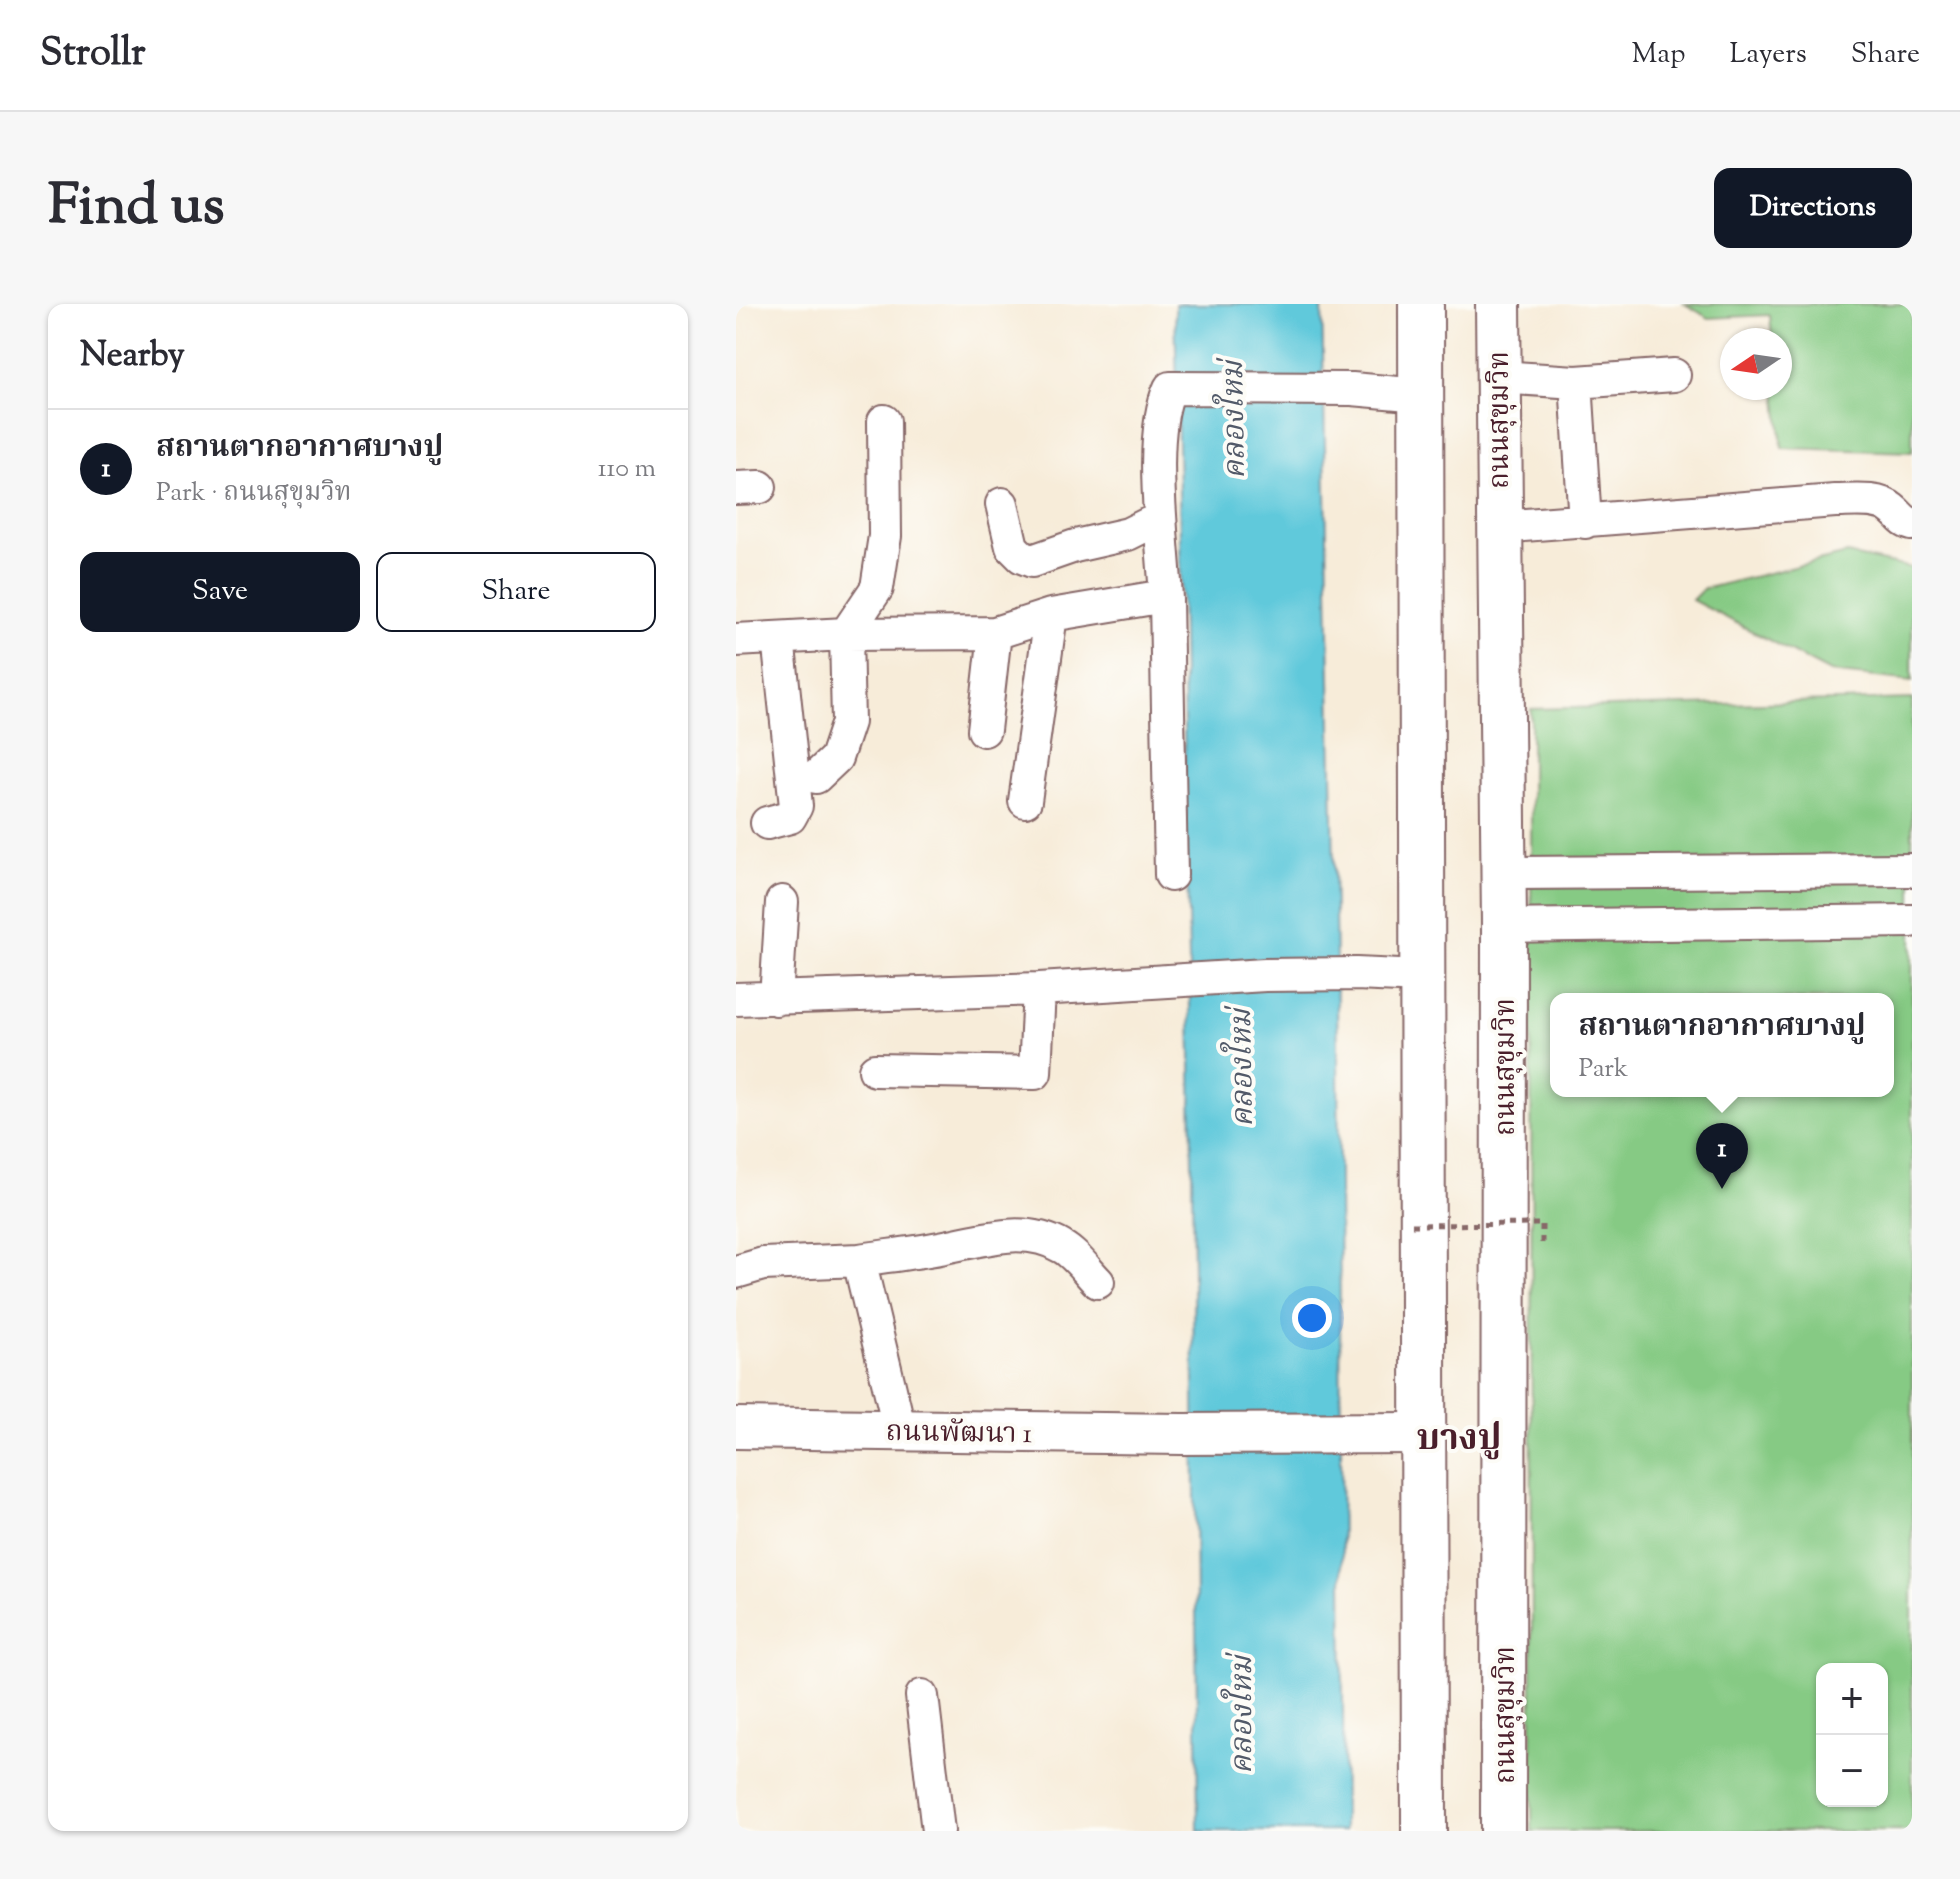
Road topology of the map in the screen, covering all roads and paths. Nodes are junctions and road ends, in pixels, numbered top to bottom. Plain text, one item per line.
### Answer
1 (1421, 304) edge
2 (1498, 304) edge
3 (1674, 375) dead end
4 (1498, 377) junction
5 (1576, 382) junction
6 (1421, 395) junction
7 (884, 421) dead end
8 (1002, 504) dead end
9 (1160, 518) junction
10 (1585, 522) junction
11 (1912, 524) edge
12 (1499, 527) junction
13 (1165, 596) junction
14 (1051, 615) junction
15 (995, 633) junction
16 (846, 634) junction
17 (778, 638) junction
18 (736, 640) edge
19 (984, 730) dead end
20 (816, 777) dead end
21 (1025, 801) dead end
22 (767, 823) dead end
23 (1912, 870) edge
24 (1504, 873) junction
25 (1171, 875) dead end
26 (782, 902) dead end
27 (1912, 921) edge
28 (1504, 926) junction
29 (1422, 977) junction
30 (1039, 989) junction
31 (736, 999) edge
32 (776, 999) junction
33 (875, 1070) dead end
34 (1412, 1225) dead end
35 (1542, 1243) dead end
36 (859, 1260) junction
37 (736, 1272) edge
38 (1098, 1282) dead end
39 (736, 1428) edge
40 (900, 1431) junction
41 (1422, 1433) junction
42 (922, 1696) dead end
43 (938, 1831) edge
44 (1424, 1831) edge
45 (1503, 1831) edge

1 - 6 highway
2 - 4 highway, ถนนสุขุมวิท
3 - 5 street
4 - 5 street
4 - 12 highway, ถนนสุขุมวิท
5 - 10 street
6 - 9 street
6 - 29 highway
7 - 16 street
8 - 9 street
9 - 13 street
10 - 11 street
10 - 12 street
12 - 24 highway, ถนนสุขุมวิท
13 - 14 street
13 - 25 street
14 - 15 street
14 - 21 street
15 - 16 street
15 - 19 street
16 - 17 street
16 - 20 street
17 - 18 street
17 - 22 street
23 - 24 street
24 - 28 highway, ถนนสุขุมวิท
26 - 32 street
27 - 28 street
28 - 45 highway, ถนนสุขุมวิท
29 - 30 street
29 - 41 highway
30 - 32 street
30 - 33 street
31 - 32 street
34 - 35 path, bridge
36 - 37 street
36 - 38 street
36 - 40 street
39 - 40 main road, ถนนพัฒนา 1
40 - 41 main road, ถนนพัฒนา 1
41 - 44 highway
42 - 43 street

